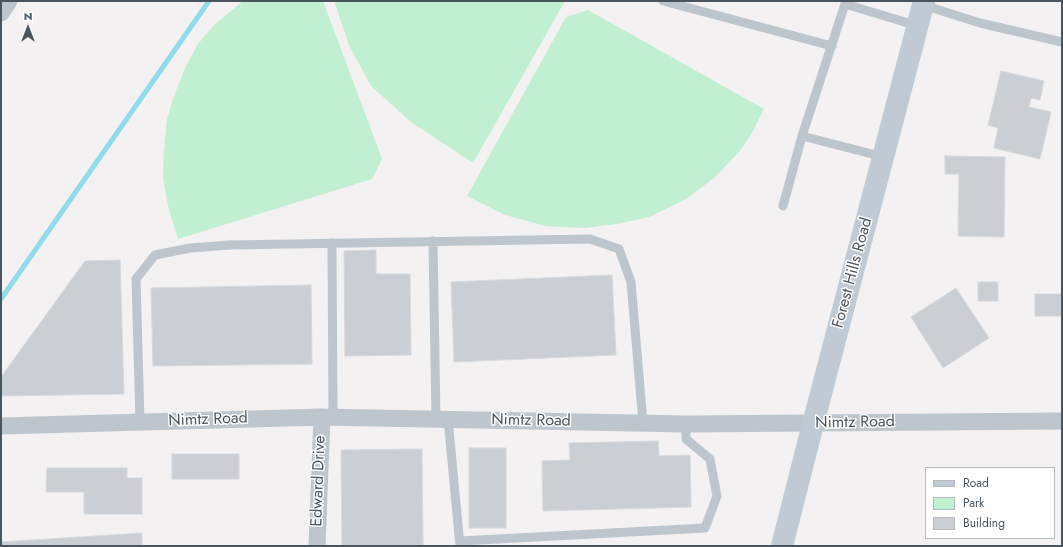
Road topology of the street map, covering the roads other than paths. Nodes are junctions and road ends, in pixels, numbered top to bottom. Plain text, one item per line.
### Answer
1 (9, 1) edge
2 (663, 1) edge
3 (845, 2) edge
4 (924, 3) edge
5 (1, 13) edge
6 (918, 26) junction
7 (1062, 42) edge
8 (832, 46) junction
9 (802, 136) junction
10 (884, 156) junction
11 (783, 206) dead end
12 (433, 241) junction
13 (332, 243) junction
14 (327, 417) junction
15 (442, 419) junction
16 (1062, 421) edge
17 (140, 422) junction
18 (643, 423) junction
19 (686, 424) junction
20 (813, 424) junction
21 (1, 426) edge
22 (460, 543) edge
23 (317, 546) edge
24 (782, 546) edge

1 - 5 street
2 - 8 lane
3 - 6 lane
3 - 8 lane
4 - 6 street, Forest Hills Road
4 - 7 lane
6 - 10 street, Forest Hills Road
8 - 9 lane
9 - 10 lane
9 - 11 lane
10 - 20 street, Forest Hills Road
12 - 13 lane
12 - 15 lane
12 - 18 lane
13 - 14 lane
13 - 17 lane
14 - 15 street, Nimtz Road
14 - 17 street, Nimtz Road
14 - 23 street, Edward Drive
15 - 18 street, Nimtz Road
15 - 22 lane
16 - 20 street, Nimtz Road
17 - 21 street, Nimtz Road
18 - 19 street, Nimtz Road
19 - 20 street, Nimtz Road
19 - 22 lane
20 - 24 street, Forest Hills Road

